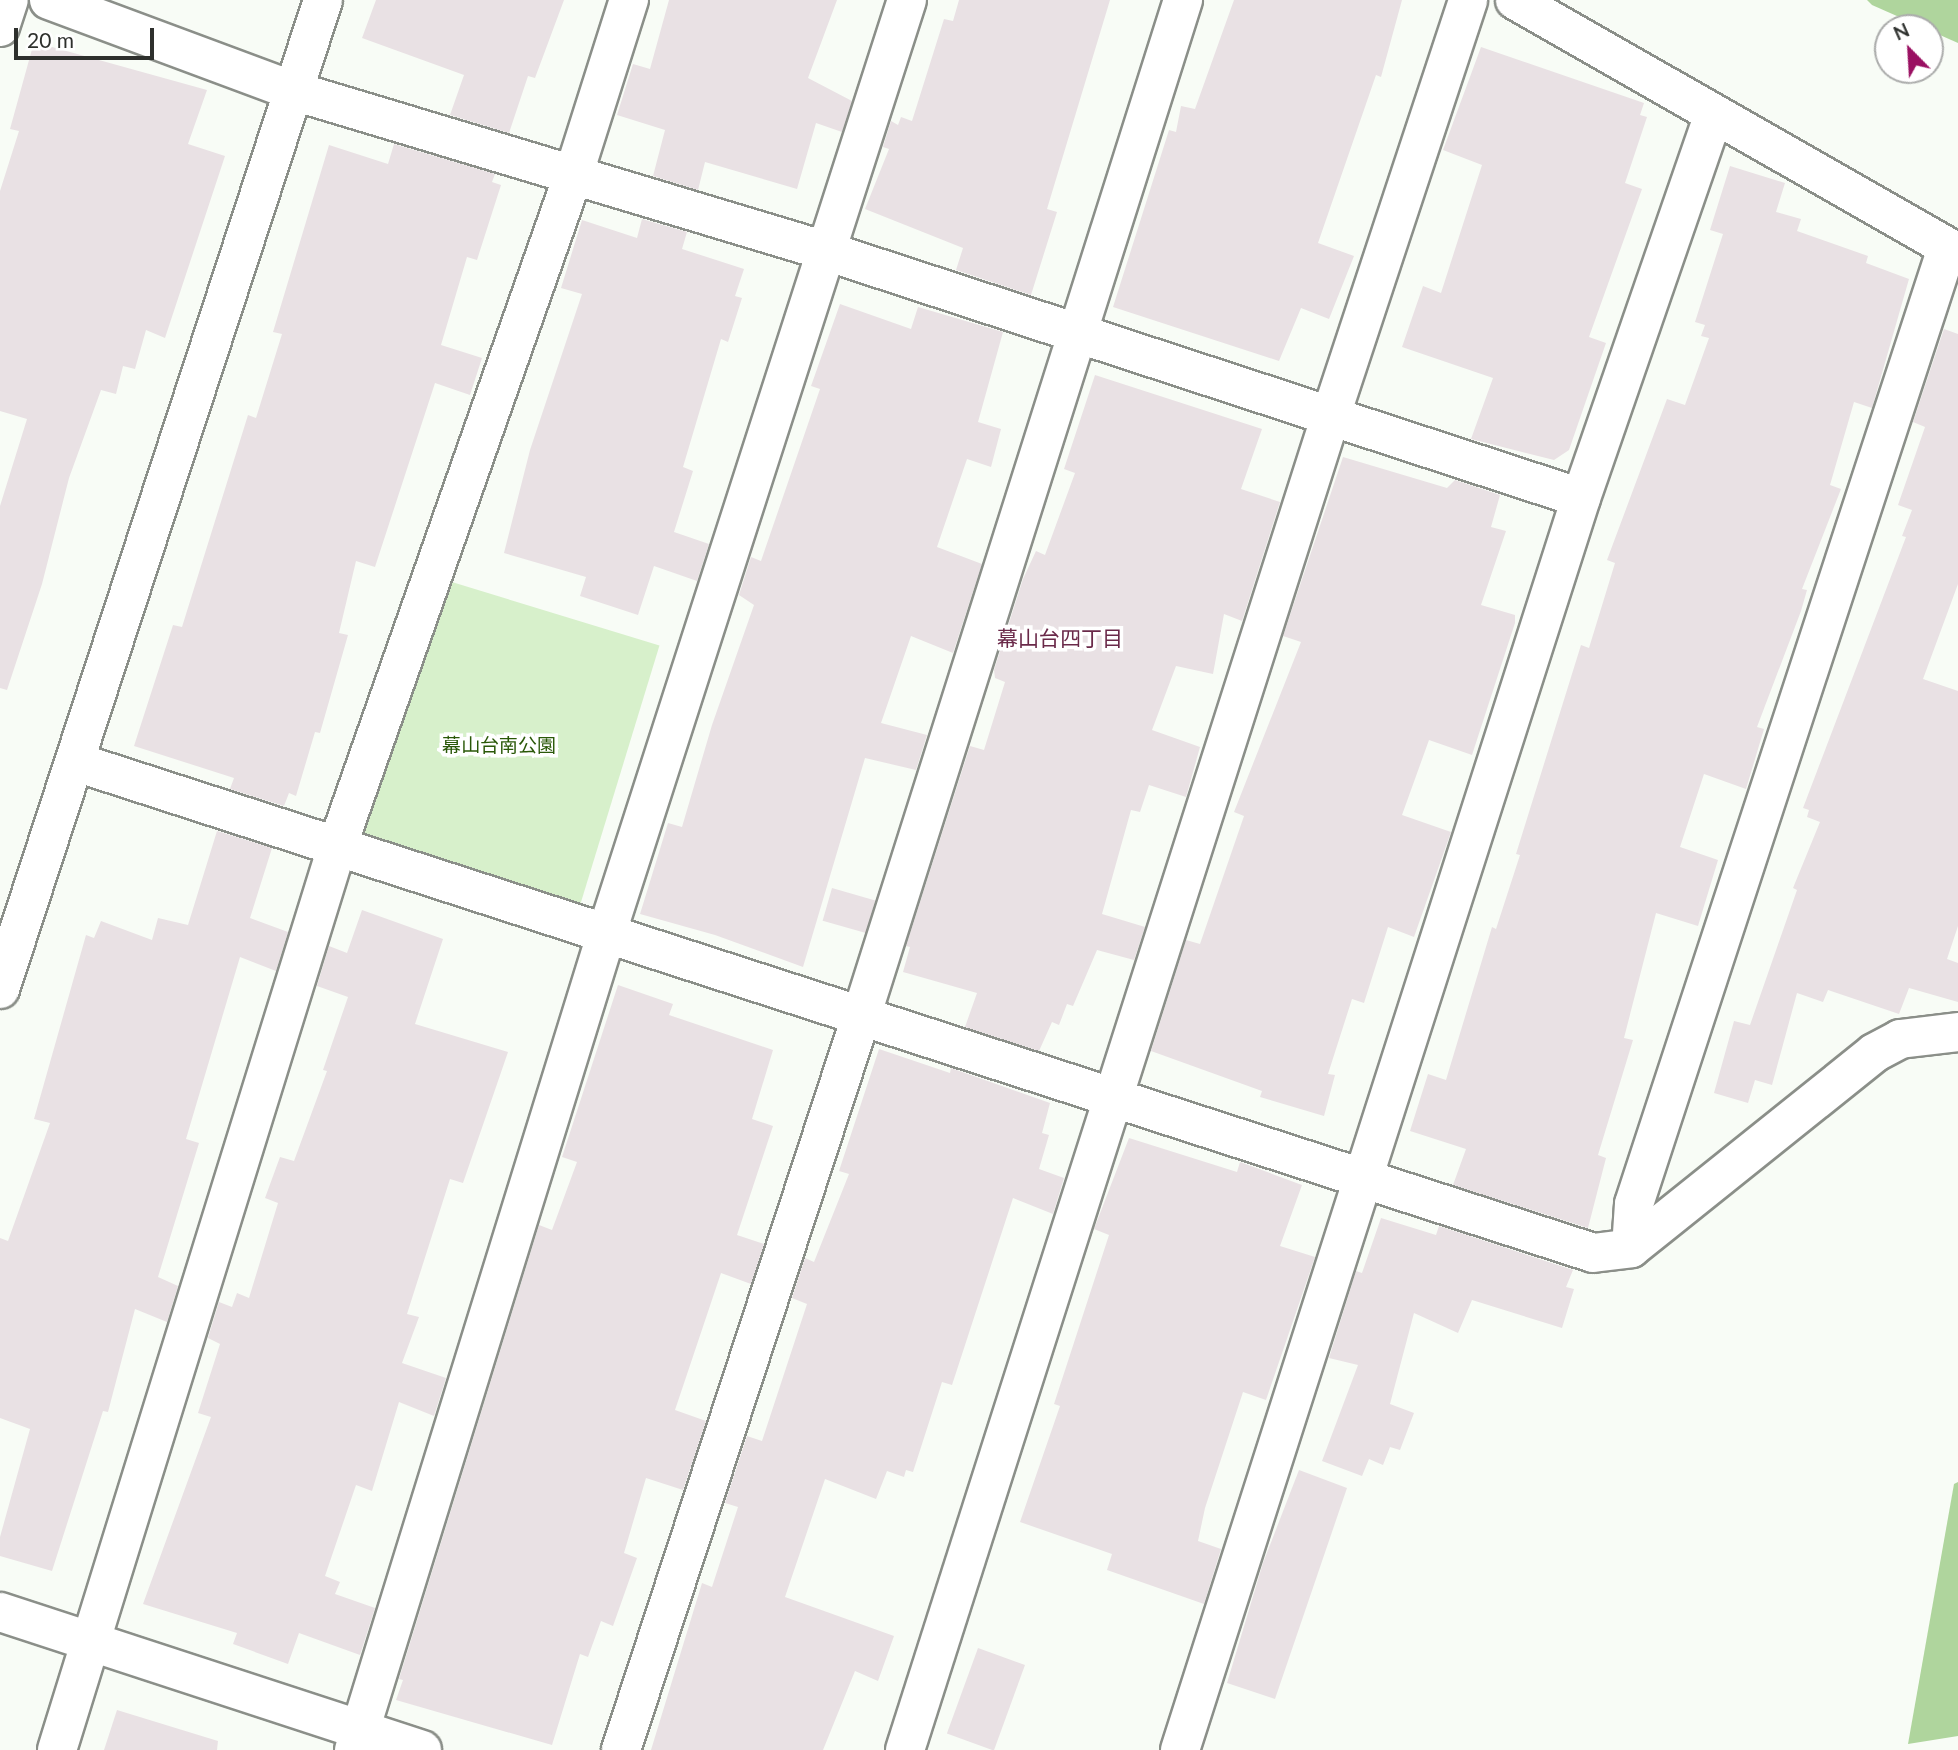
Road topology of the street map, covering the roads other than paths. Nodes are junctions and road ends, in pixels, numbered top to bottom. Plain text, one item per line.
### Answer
1 (9, 0) edge
2 (50, 0) edge
3 (324, 0) edge
4 (629, 0) edge
5 (907, 0) edge
6 (1183, 0) edge
7 (1468, 0) edge
8 (1516, 0) edge
9 (0, 27) edge
10 (294, 91) junction
11 (1713, 116) junction
12 (574, 173) junction
13 (1953, 250) edge
14 (826, 251) junction
15 (1077, 337) junction
16 (1330, 418) junction
17 (1581, 498) junction
18 (76, 762) junction
19 (338, 844) junction
20 (607, 932) junction
21 (0, 989) edge
22 (861, 1017) junction
23 (1958, 1032) edge
24 (1114, 1099) junction
25 (1364, 1176) junction
26 (1631, 1248) junction
27 (0, 1612) edge
28 (89, 1645) junction
29 (357, 1741) edge
30 (57, 1750) edge
31 (422, 1750) edge
32 (621, 1750) edge
33 (905, 1750) edge
34 (1180, 1750) edge

1 - 9 street
2 - 10 street
3 - 10 street
4 - 12 street
5 - 14 street
6 - 15 street
7 - 16 street
8 - 11 street
10 - 12 street
10 - 18 street
11 - 13 street
11 - 17 street
12 - 14 street
12 - 19 street
13 - 26 street
14 - 15 street
14 - 20 street
15 - 16 street
15 - 22 street
16 - 17 street
16 - 24 street
17 - 25 street
18 - 19 street
18 - 21 street
19 - 20 street
19 - 28 street
20 - 22 street
20 - 29 street
22 - 24 street
22 - 32 street
23 - 26 street
24 - 25 street
24 - 33 street
25 - 26 street
25 - 34 street
27 - 28 street
28 - 29 street
28 - 30 street
29 - 31 street

